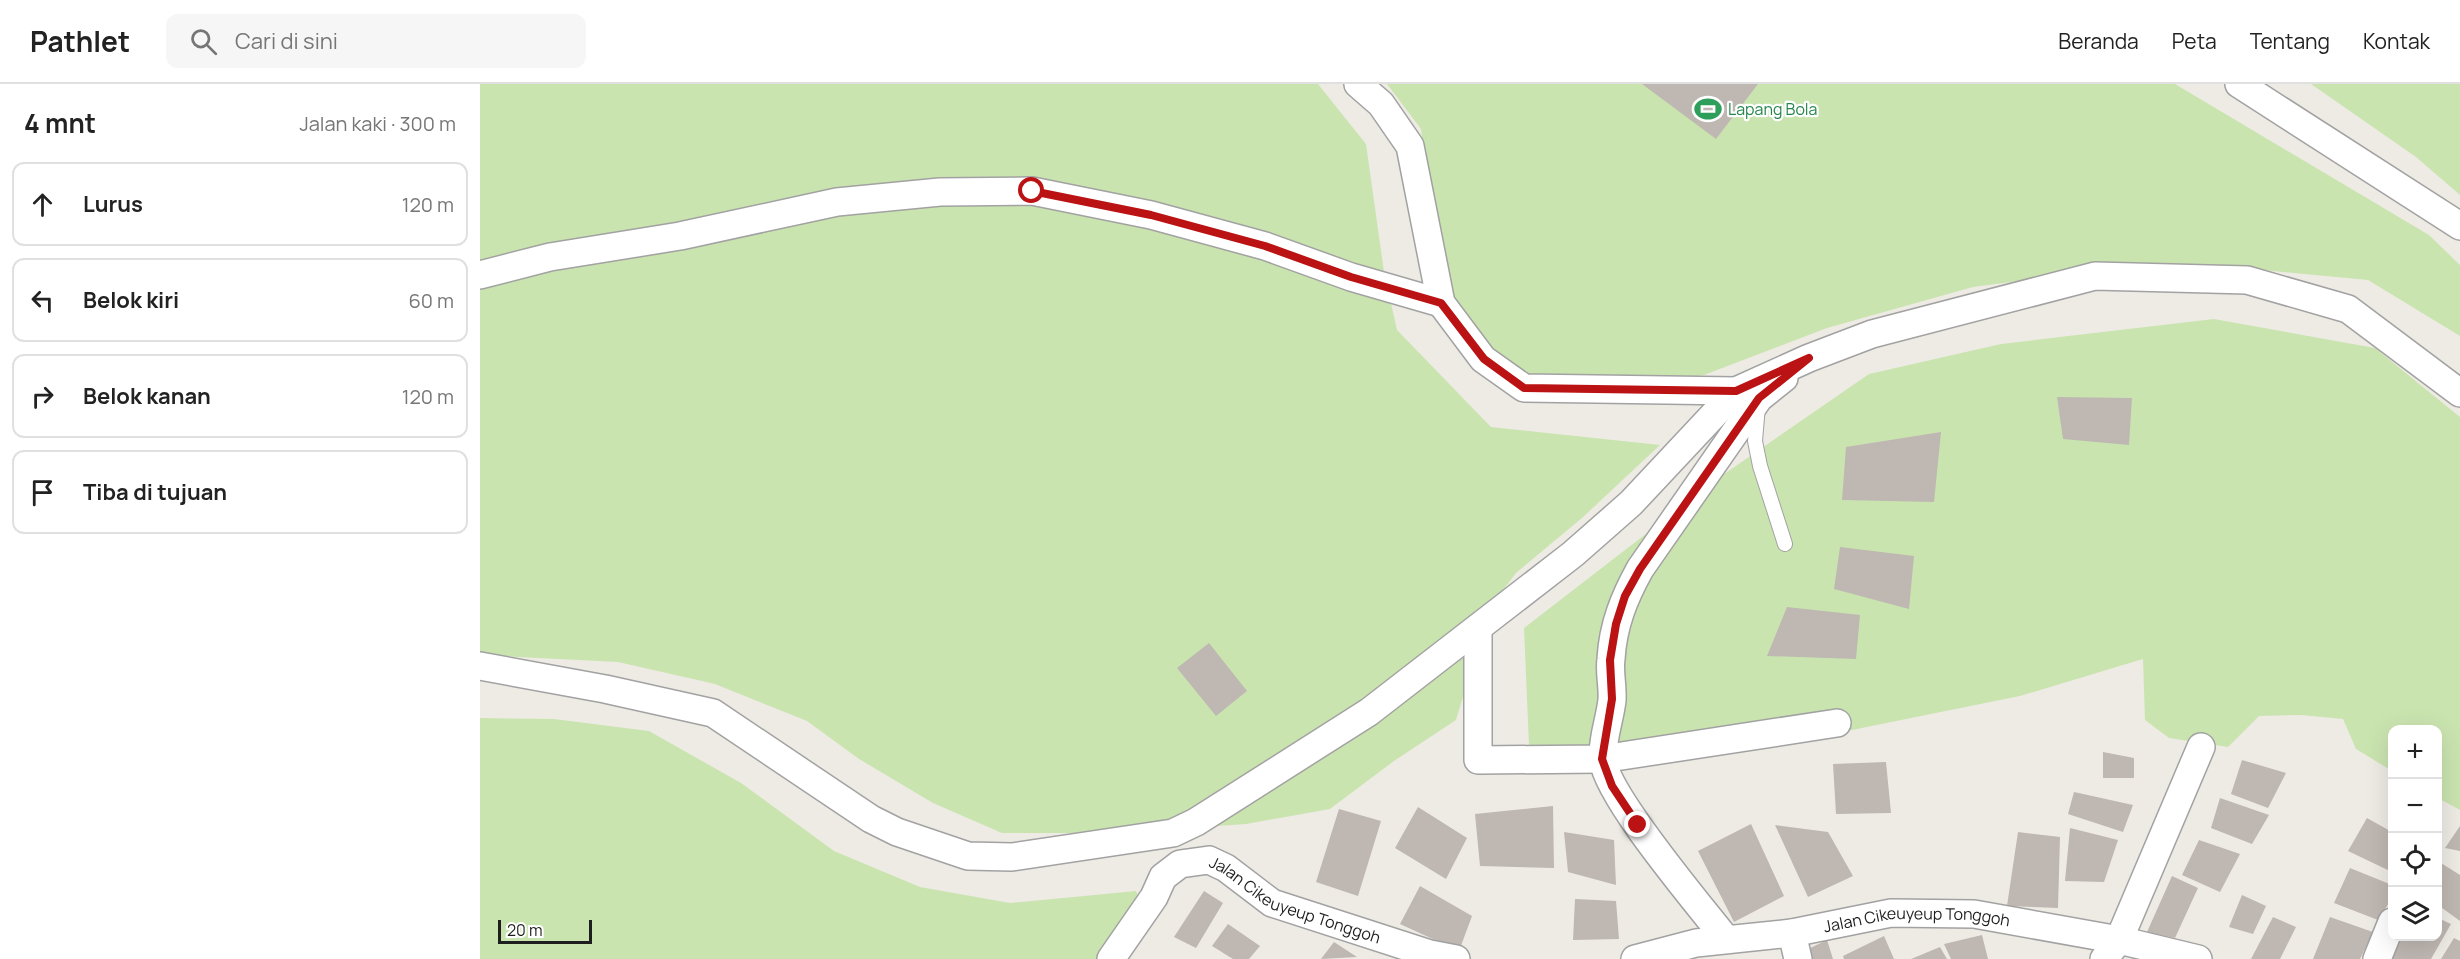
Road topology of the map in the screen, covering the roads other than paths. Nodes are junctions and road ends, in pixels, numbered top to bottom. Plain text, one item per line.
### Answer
1 (1358, 84) edge
2 (2239, 84) edge
3 (2460, 226) edge
4 (480, 275) edge
5 (1441, 303) junction
6 (2460, 393) edge
7 (1747, 394) junction
8 (1785, 544) dead end
9 (1478, 628) junction
10 (480, 666) edge
11 (1837, 723) dead end
12 (2201, 747) dead end
13 (1602, 759) junction
14 (1792, 933) junction
15 (2388, 933) edge
16 (1725, 938) junction
17 (2112, 950) edge
18 (1111, 959) edge
19 (1456, 959) edge
20 (1635, 959) edge
21 (1798, 959) edge
22 (2198, 959) edge
23 (2378, 959) edge

1 - 5 street
2 - 3 street
4 - 5 street
5 - 7 street
6 - 7 street
7 - 8 lane
7 - 9 street
7 - 13 street
9 - 10 street
9 - 13 street
11 - 13 street
12 - 17 street
13 - 16 street
14 - 16 street, Jalan Cikeuyeup Tonggoh
14 - 17 street, Jalan Cikeuyeup Tonggoh
14 - 21 street
15 - 23 street
16 - 20 street, Jalan Cikeuyeup Tonggoh
17 - 22 street, Jalan Cikeuyeup Tonggoh
18 - 19 street, Jalan Cikeuyeup Tonggoh

